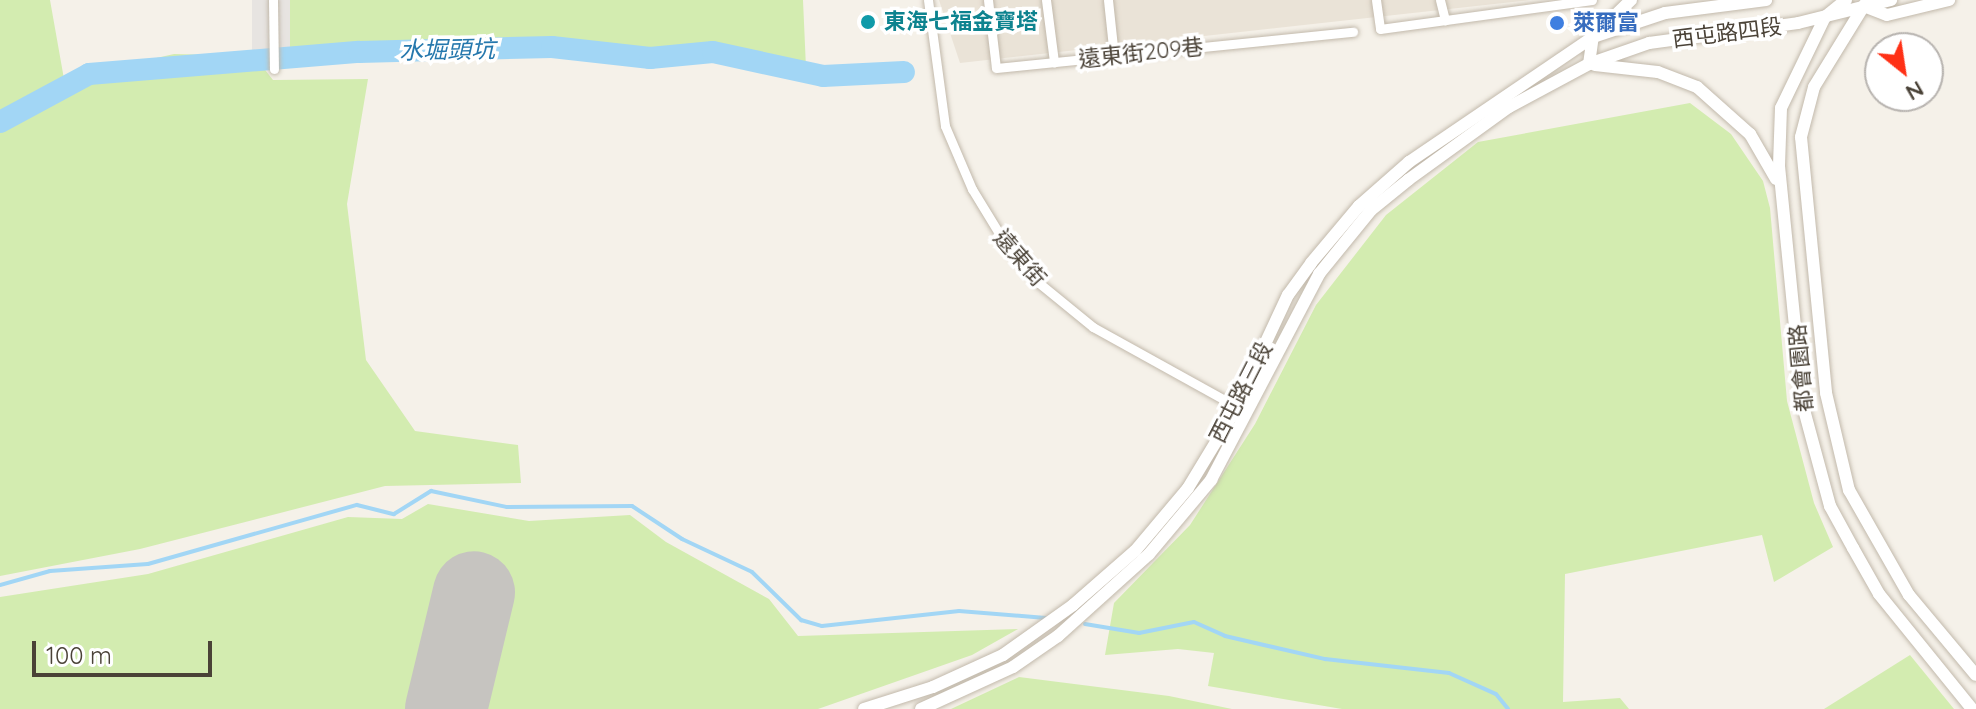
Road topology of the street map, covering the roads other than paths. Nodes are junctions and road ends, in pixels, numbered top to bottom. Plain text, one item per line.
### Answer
1 (273, 0) edge
2 (928, 0) edge
3 (988, 0) edge
4 (1046, 0) edge
5 (1108, 0) edge
6 (1376, 0) edge
7 (1440, 0) edge
8 (1592, 0) edge
9 (1631, 0) edge
10 (1678, 0) edge
11 (1766, 0) edge
12 (1846, 0) edge
13 (1891, 0) edge
14 (1949, 0) edge
15 (1573, 1) edge
16 (1865, 3) edge
17 (1513, 5) edge
18 (1715, 7) junction
19 (1825, 17) junction
20 (1445, 20) junction
21 (1353, 32) dead end
22 (1593, 37) junction
23 (1114, 56) junction
24 (1054, 62) junction
25 (1589, 64) junction
26 (274, 69) dead end
27 (1783, 201) junction
28 (1237, 407) junction
29 (1250, 414) junction
30 (1976, 675) edge
31 (864, 709) edge
32 (921, 709) edge
33 (1972, 709) edge

1 - 26 street
2 - 28 street, 遠東街
3 - 24 street, 遠東街209巷
4 - 24 street
5 - 23 street
6 - 20 street
7 - 20 street
8 - 15 street
9 - 22 street
10 - 18 street
11 - 18 street, 西屯路四段
12 - 19 street, 都會園路
13 - 16 street, 西屯路四段
14 - 16 street, 西屯路四段
15 - 17 street
16 - 19 street, 西屯路四段
16 - 30 street, 都會園路
17 - 20 street
18 - 22 street, 西屯路四段
19 - 25 street, 西屯路四段
19 - 27 street, 都會園路
21 - 23 street, 遠東街209巷
22 - 25 street
22 - 28 street, 西屯路三段
23 - 24 street, 遠東街209巷
25 - 27 street
25 - 29 street, 西屯路三段
27 - 33 street, 都會園路
28 - 29 street, 遠東街
28 - 31 street, 西屯路三段
29 - 32 street, 西屯路三段

